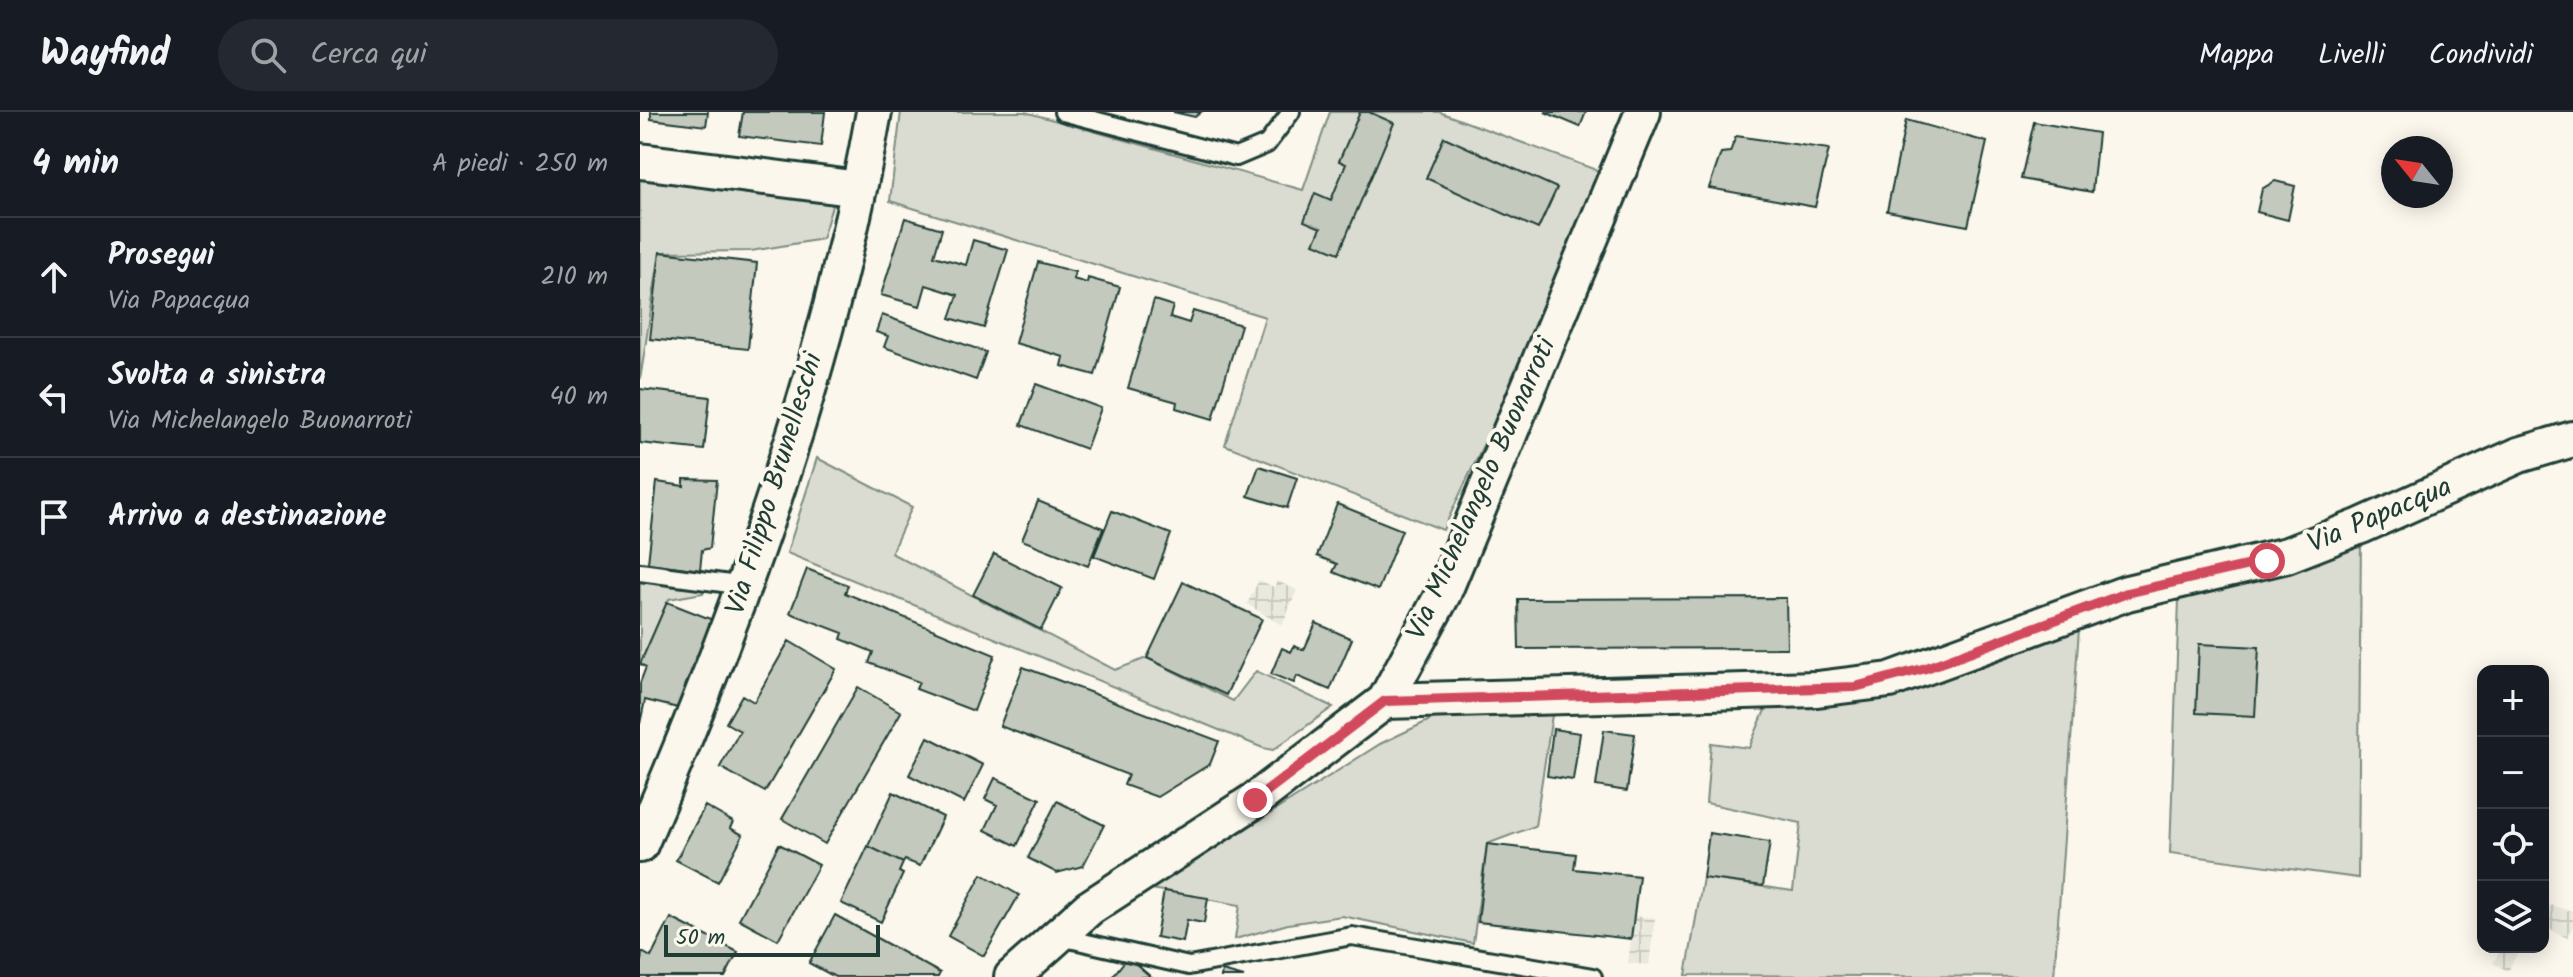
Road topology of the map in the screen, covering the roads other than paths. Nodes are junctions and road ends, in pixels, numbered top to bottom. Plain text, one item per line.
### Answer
1 (874, 112) edge
2 (1063, 112) edge
3 (1291, 112) edge
4 (1643, 112) edge
5 (640, 161) edge
6 (859, 189) junction
7 (2573, 439) edge
8 (640, 572) edge
9 (746, 586) junction
10 (1385, 701) junction
11 (640, 845) edge
12 (1055, 936) junction
13 (1012, 977) edge
14 (1593, 977) edge

1 - 6 street, Via Filippo Brunelleschi
2 - 3 lane
4 - 10 street, Via Michelangelo Buonarroti
5 - 6 street
6 - 9 street, Via Filippo Brunelleschi
7 - 10 street, Via Papacqua
8 - 9 lane
9 - 11 street, Via Filippo Brunelleschi
10 - 12 street, Via Michelangelo Buonarroti
12 - 13 street, Via Michelangelo Buonarroti
12 - 14 lane

